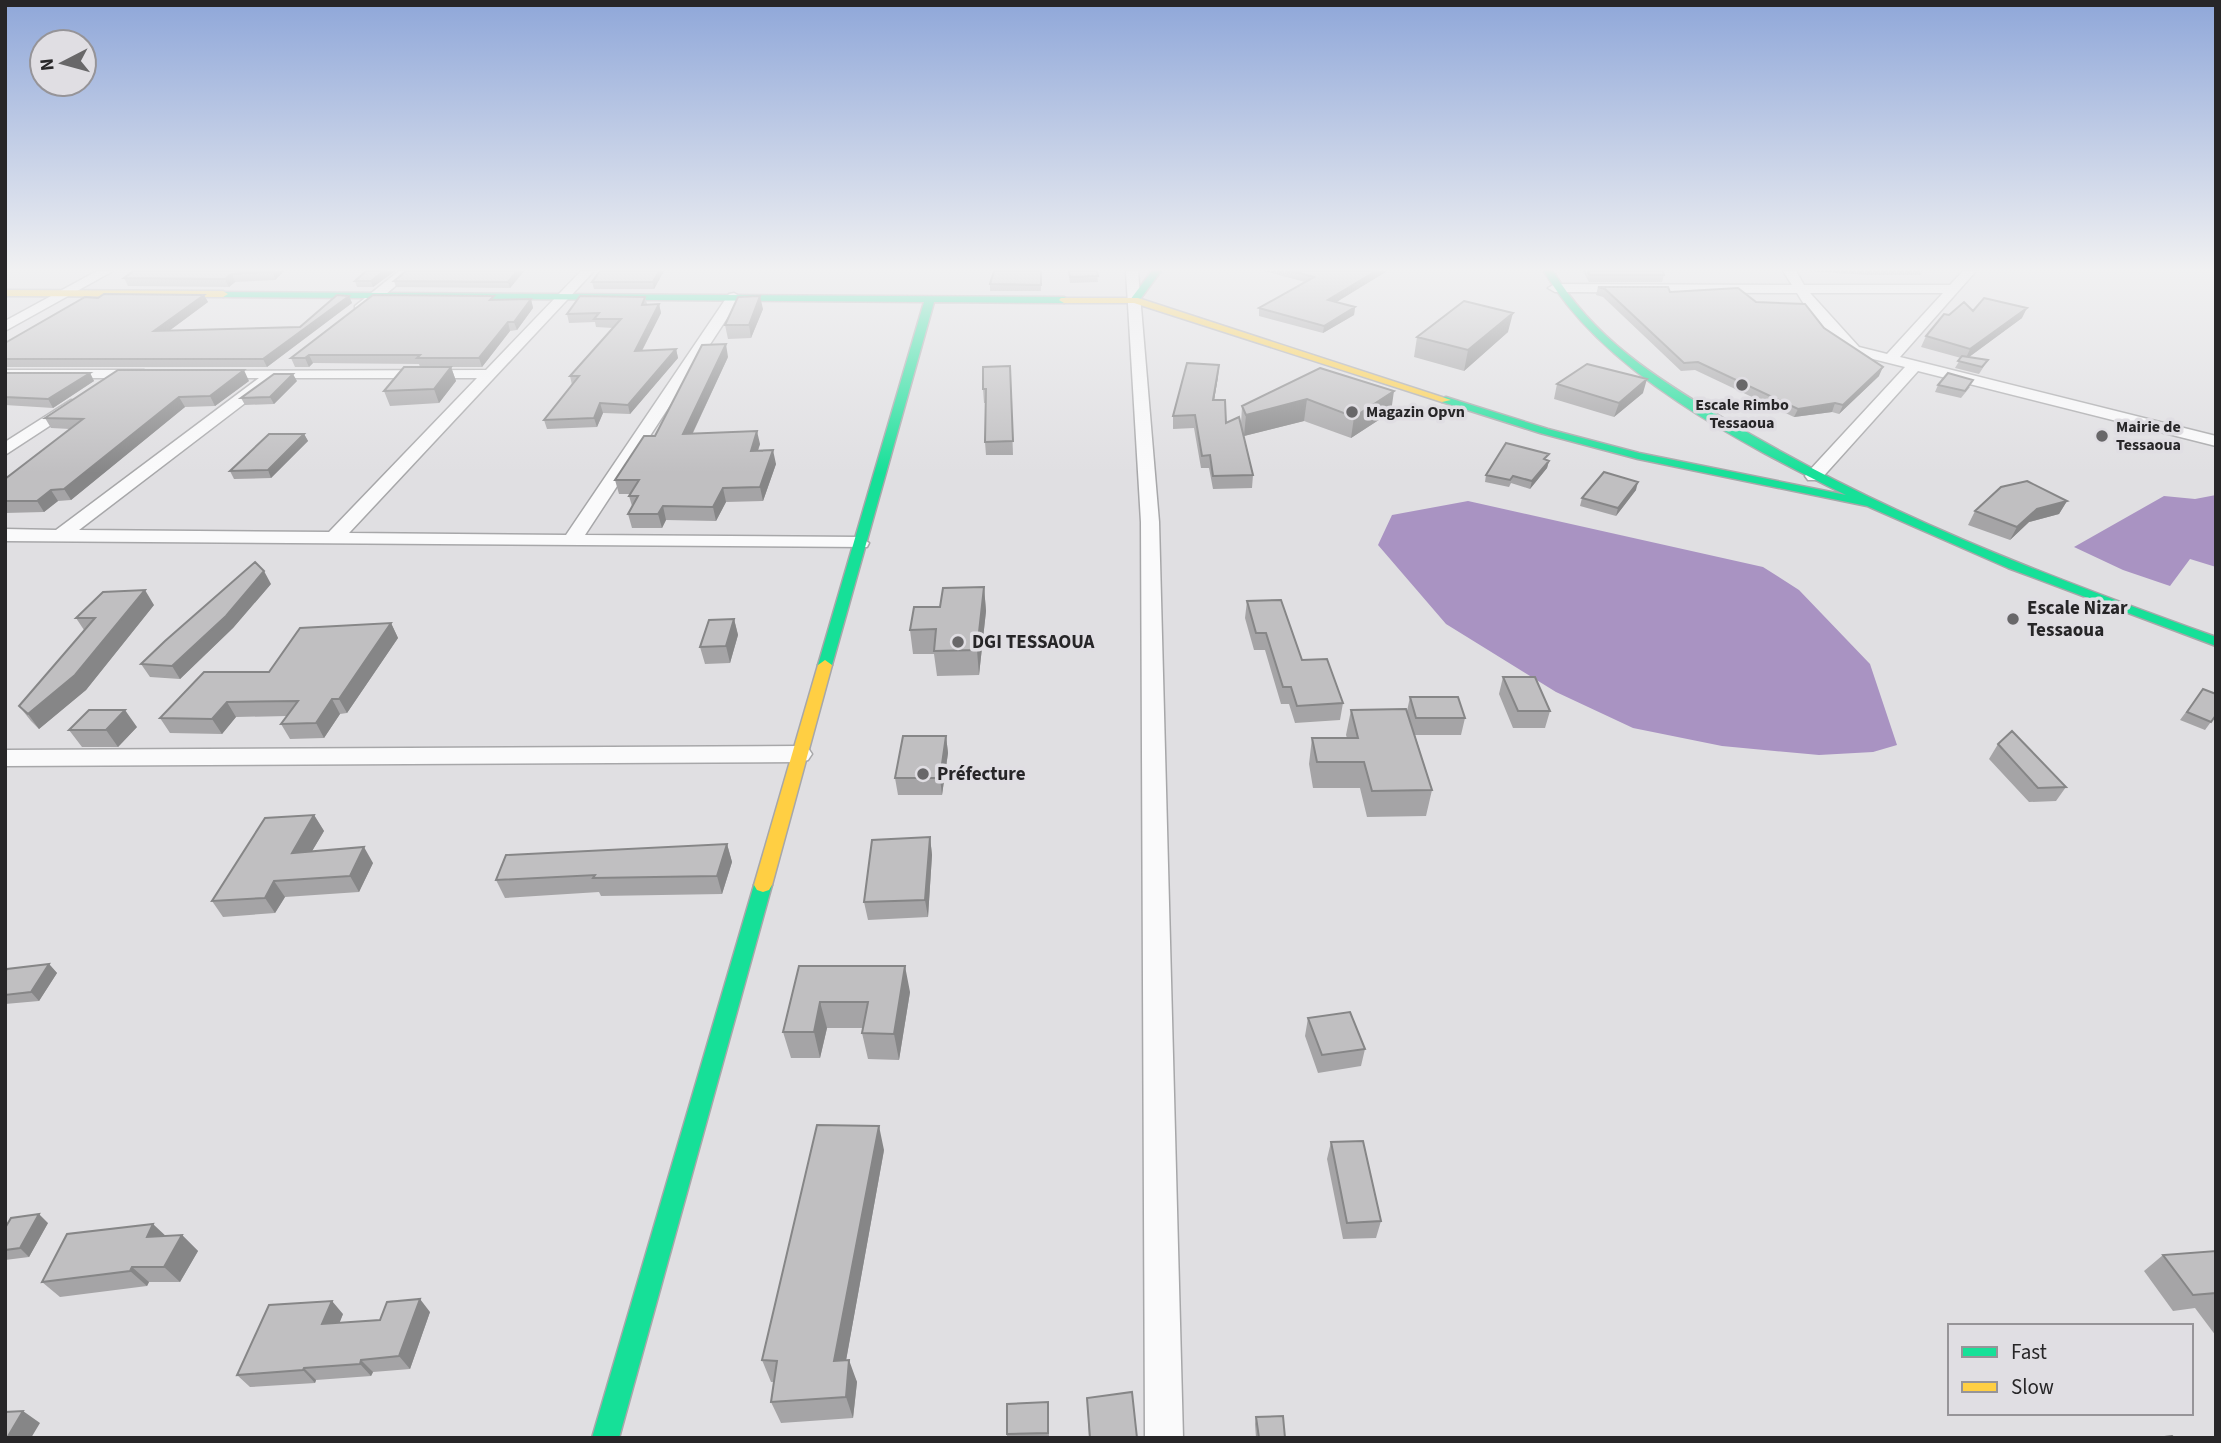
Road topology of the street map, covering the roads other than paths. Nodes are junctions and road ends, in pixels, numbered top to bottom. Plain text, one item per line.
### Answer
1 (524, 338) edge
2 (706, 338) edge
3 (918, 338) edge
4 (1138, 338) edge
5 (1255, 338) edge
6 (1601, 338) edge
7 (1843, 338) edge
8 (1909, 338) edge
9 (295, 358) edge
10 (1890, 359) junction
11 (1915, 365) junction
12 (5, 374) edge
13 (121, 374) junction
14 (163, 374) edge
15 (205, 374) edge
16 (275, 374) junction
17 (490, 374) junction
18 (2216, 441) edge
19 (5, 450) edge
20 (1814, 476) junction
21 (1865, 503) junction
22 (5, 535) edge
23 (61, 535) junction
24 (334, 538) junction
25 (572, 540) junction
26 (860, 543) junction
27 (2216, 642) edge
28 (800, 754) junction
29 (5, 758) edge
30 (606, 1438) edge
31 (1164, 1438) edge

1 - 17 street
2 - 25 street
3 - 26 main road
4 - 31 street
5 - 21 main road
6 - 20 main road
7 - 10 street
8 - 10 street
9 - 16 street
10 - 11 street
11 - 18 street
11 - 20 street
12 - 13 street
13 - 14 street
13 - 19 street
15 - 16 street
16 - 17 street
16 - 23 street
17 - 24 street
20 - 21 main road
21 - 27 main road
22 - 23 street
23 - 24 street
24 - 25 street
25 - 26 street
26 - 28 main road
28 - 29 street
28 - 30 main road

